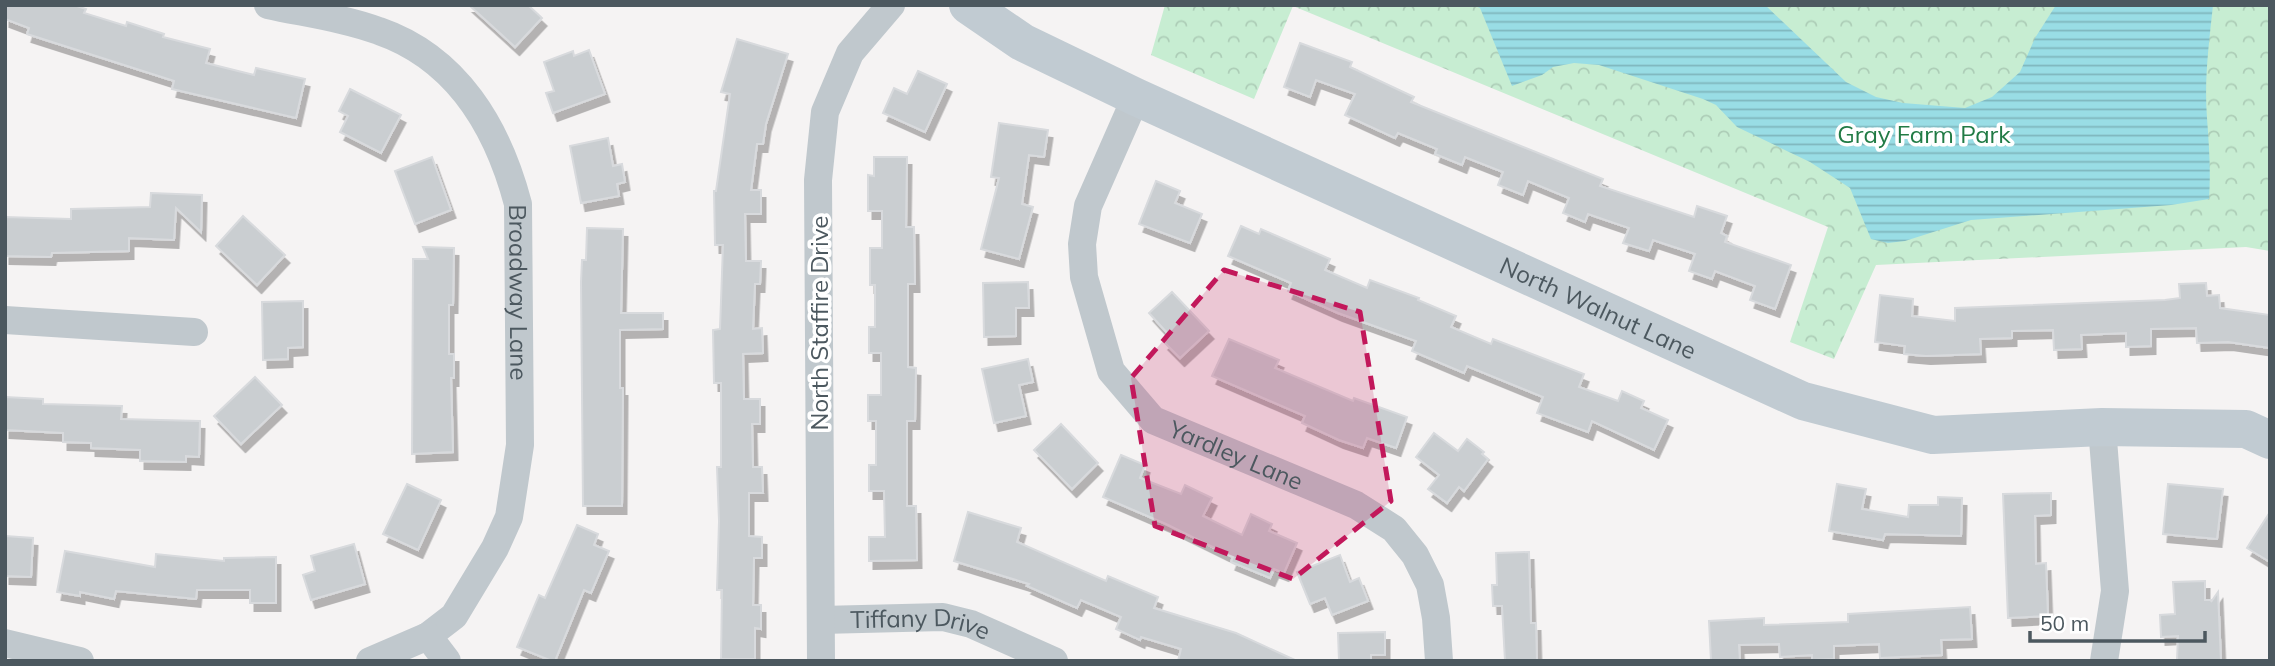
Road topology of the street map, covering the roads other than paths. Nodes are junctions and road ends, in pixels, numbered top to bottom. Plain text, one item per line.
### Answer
1 (268, 5) edge
2 (891, 5) edge
3 (968, 5) edge
4 (1136, 97) junction
5 (5, 320) edge
6 (194, 332) dead end
7 (2102, 427) junction
8 (2270, 440) edge
9 (821, 620) junction
10 (429, 636) junction
11 (5, 643) edge
12 (80, 661) edge
13 (370, 661) edge
14 (447, 661) edge
15 (821, 661) edge
16 (1054, 661) edge
17 (1439, 661) edge
18 (2104, 661) edge

1 - 10 street, Broadway Lane
2 - 9 street, North Staffire Drive
3 - 4 street, North Walnut Lane
4 - 7 street, North Walnut Lane
4 - 17 street, Yardley Lane
5 - 6 street
7 - 8 street, North Walnut Lane
7 - 18 street
9 - 15 street, North Staffire Drive
9 - 16 street, Tiffany Drive
10 - 13 street, Broadway Lane
10 - 14 street
11 - 12 street

